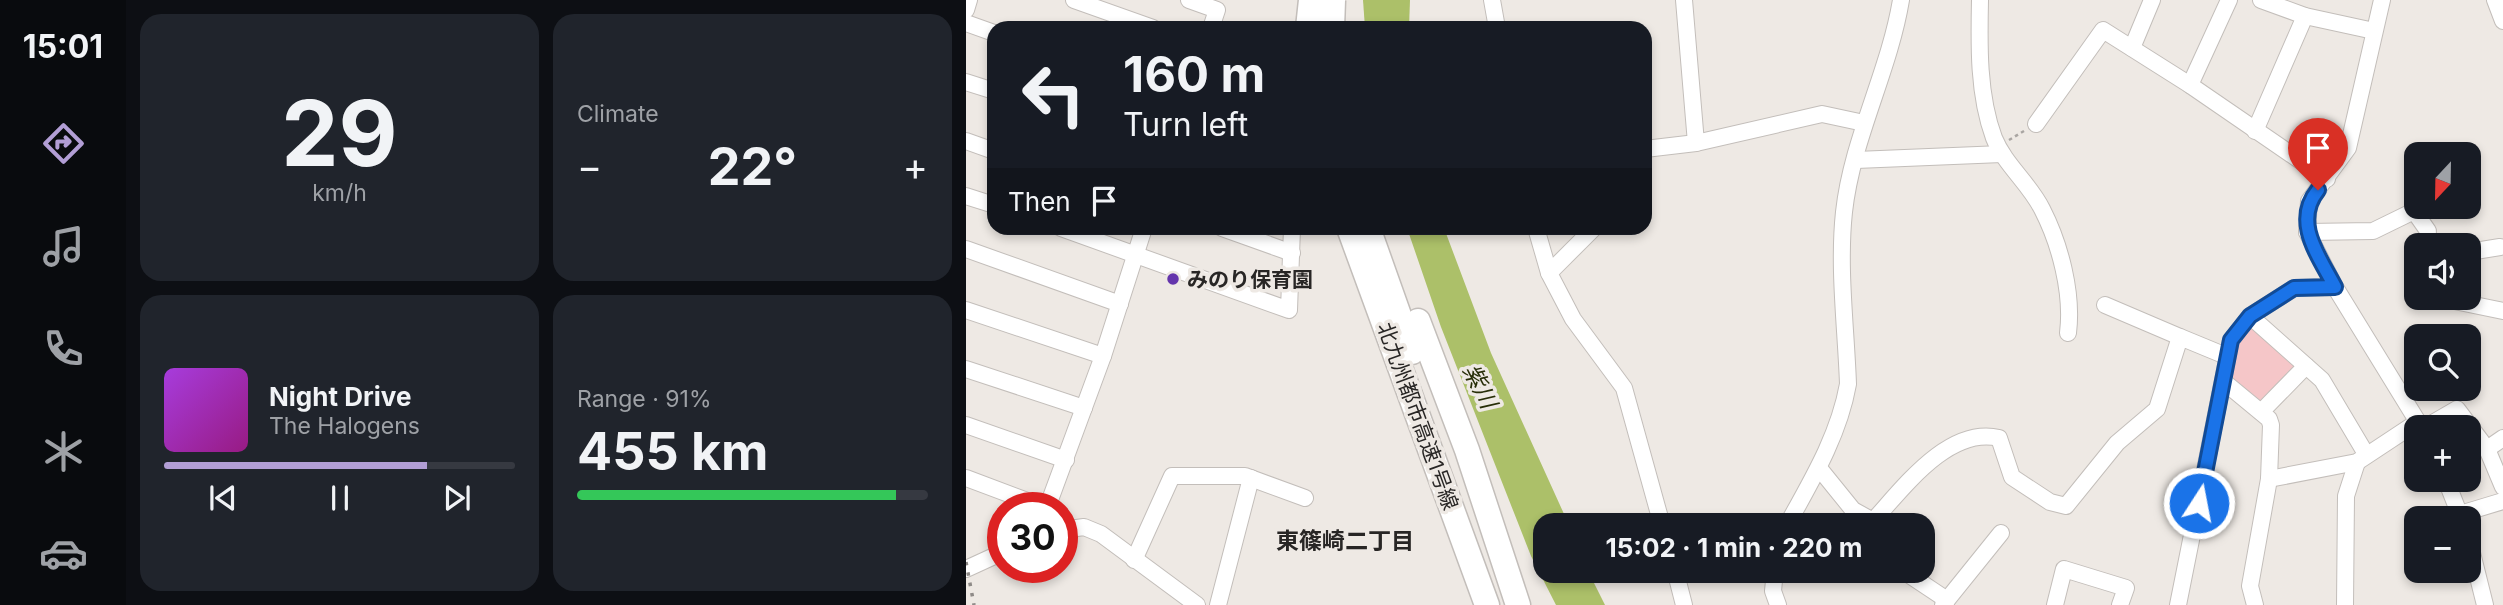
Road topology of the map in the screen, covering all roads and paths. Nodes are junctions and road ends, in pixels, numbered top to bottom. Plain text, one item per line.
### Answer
1 (969, 0) edge
2 (1074, 0) edge
3 (1189, 0) edge
4 (1311, 0) edge
5 (1334, 0) edge
6 (1492, 0) edge
7 (1684, 0) edge
8 (1901, 0) edge
9 (1980, 0) edge
10 (2152, 0) edge
11 (2229, 0) edge
12 (2261, 0) edge
13 (2382, 0) edge
14 (2496, 0) edge
15 (966, 10) edge
16 (2305, 16) junction
17 (1133, 21) edge
18 (1213, 21) edge
19 (1310, 21) edge
20 (1332, 21) edge
21 (1338, 21) edge
22 (1496, 21) edge
23 (2503, 22) edge
24 (966, 23) edge
25 (987, 30) edge
26 (2374, 31) junction
27 (2132, 48) junction
28 (966, 82) edge
29 (2190, 85) junction
30 (987, 89) edge
31 (1864, 124) junction
32 (2036, 124) joint
33 (2255, 131) junction
34 (966, 141) edge
35 (1696, 143) junction
36 (987, 148) edge
37 (1652, 148) edge
38 (2001, 150) junction
39 (1856, 160) junction
40 (2327, 179) junction
41 (966, 195) edge
42 (987, 202) edge
43 (2307, 232) junction
44 (2424, 233) edge
45 (1082, 235) edge
46 (1142, 235) edge
47 (1242, 235) edge
48 (1292, 235) edge
49 (1337, 235) edge
50 (1352, 235) edge
51 (1371, 235) edge
52 (1388, 235) edge
53 (1538, 235) edge
54 (1587, 235) edge
55 (2500, 247) dead end
56 (966, 249) edge
57 (2481, 250) edge
58 (1136, 253) junction
59 (1292, 253) junction
60 (1549, 273) junction
61 (2335, 287) junction
62 (1120, 304) junction
63 (2105, 304) dead end
64 (2481, 308) edge
65 (966, 310) edge
66 (2503, 311) edge
67 (2250, 316) junction
68 (2068, 333) dead end
69 (2180, 337) junction
70 (1103, 356) junction
71 (2226, 356) junction
72 (2306, 366) junction
73 (966, 369) edge
74 (2222, 381) junction
75 (1084, 408) junction
76 (2261, 412) junction
77 (2414, 415) edge
78 (2444, 415) edge
79 (2462, 415) edge
80 (966, 425) edge
81 (2404, 435) edge
82 (2503, 438) edge
83 (2481, 441) edge
84 (2487, 449) junction
85 (2362, 458) junction
86 (1066, 460) junction
87 (1819, 468) junction
88 (966, 478) edge
89 (1251, 478) junction
90 (2269, 479) junction
91 (2503, 487) edge
92 (1004, 492) edge
93 (1053, 492) edge
94 (1305, 499) dead end
95 (2503, 501) edge
96 (2481, 509) edge
97 (1659, 513) edge
98 (1794, 513) edge
99 (1078, 528) edge
100 (2001, 533) dead end
101 (987, 559) edge
102 (1134, 560) junction
103 (966, 569) edge
104 (1678, 583) edge
105 (1773, 583) edge
106 (1919, 583) edge
107 (2480, 583) edge
108 (1945, 603) edge
109 (1197, 605) edge
110 (1218, 605) edge
111 (1470, 605) edge
112 (1487, 605) edge
113 (1503, 605) edge
114 (1518, 605) edge
115 (1684, 605) edge
116 (1778, 605) edge
117 (2055, 605) edge
118 (2120, 605) edge
119 (2178, 605) edge
120 (2255, 605) edge
121 (2345, 605) edge
122 (2485, 605) edge

1 - 15 street
2 - 17 street
3 - 18 street
4 - 19 highway, bridge
5 - 20 highway, bridge
5 - 21 highway, bridge
6 - 22 street
7 - 35 street
8 - 31 street
9 - 38 street
10 - 27 street
11 - 29 street
12 - 16 street
13 - 26 street
14 - 23 street
16 - 26 street
16 - 33 street
24 - 25 street
26 - 40 street
27 - 29 street
27 - 32 street
28 - 30 street
29 - 33 street
31 - 35 street
31 - 39 street
32 - 38 path
33 - 40 street
34 - 36 street
35 - 37 street
38 - 39 street
38 - 68 street
39 - 87 street
40 - 43 street
41 - 42 street
43 - 44 street
43 - 61 street
45 - 58 street
46 - 58 street
47 - 59 street
48 - 59 street
49 - 111 highway
50 - 112 highway, 北九州都市高速1号線
51 - 113 highway, 北九州都市高速1号線
52 - 114 highway
53 - 60 street
54 - 60 street
55 - 57 street
56 - 62 street
58 - 59 street
58 - 62 street
60 - 97 street
61 - 67 street
61 - 77 street
62 - 70 street
63 - 69 street
64 - 66 street
65 - 70 street
67 - 71 street
67 - 72 street
69 - 71 street
69 - 87 street
70 - 75 street
71 - 74 street
72 - 76 street
72 - 85 street
73 - 75 street
74 - 76 street
74 - 119 street
75 - 86 street
76 - 90 street
78 - 79 street
80 - 86 street
81 - 85 street
82 - 84 street
83 - 84 street
84 - 91 street
85 - 90 street
85 - 121 street
86 - 93 street
87 - 98 street
88 - 92 street
89 - 94 street
89 - 102 street
89 - 110 street
90 - 120 street
95 - 96 street
99 - 102 street
100 - 108 street
101 - 103 street
102 - 109 street
104 - 115 street
105 - 116 street
106 - 108 street
107 - 122 street
117 - 118 street

